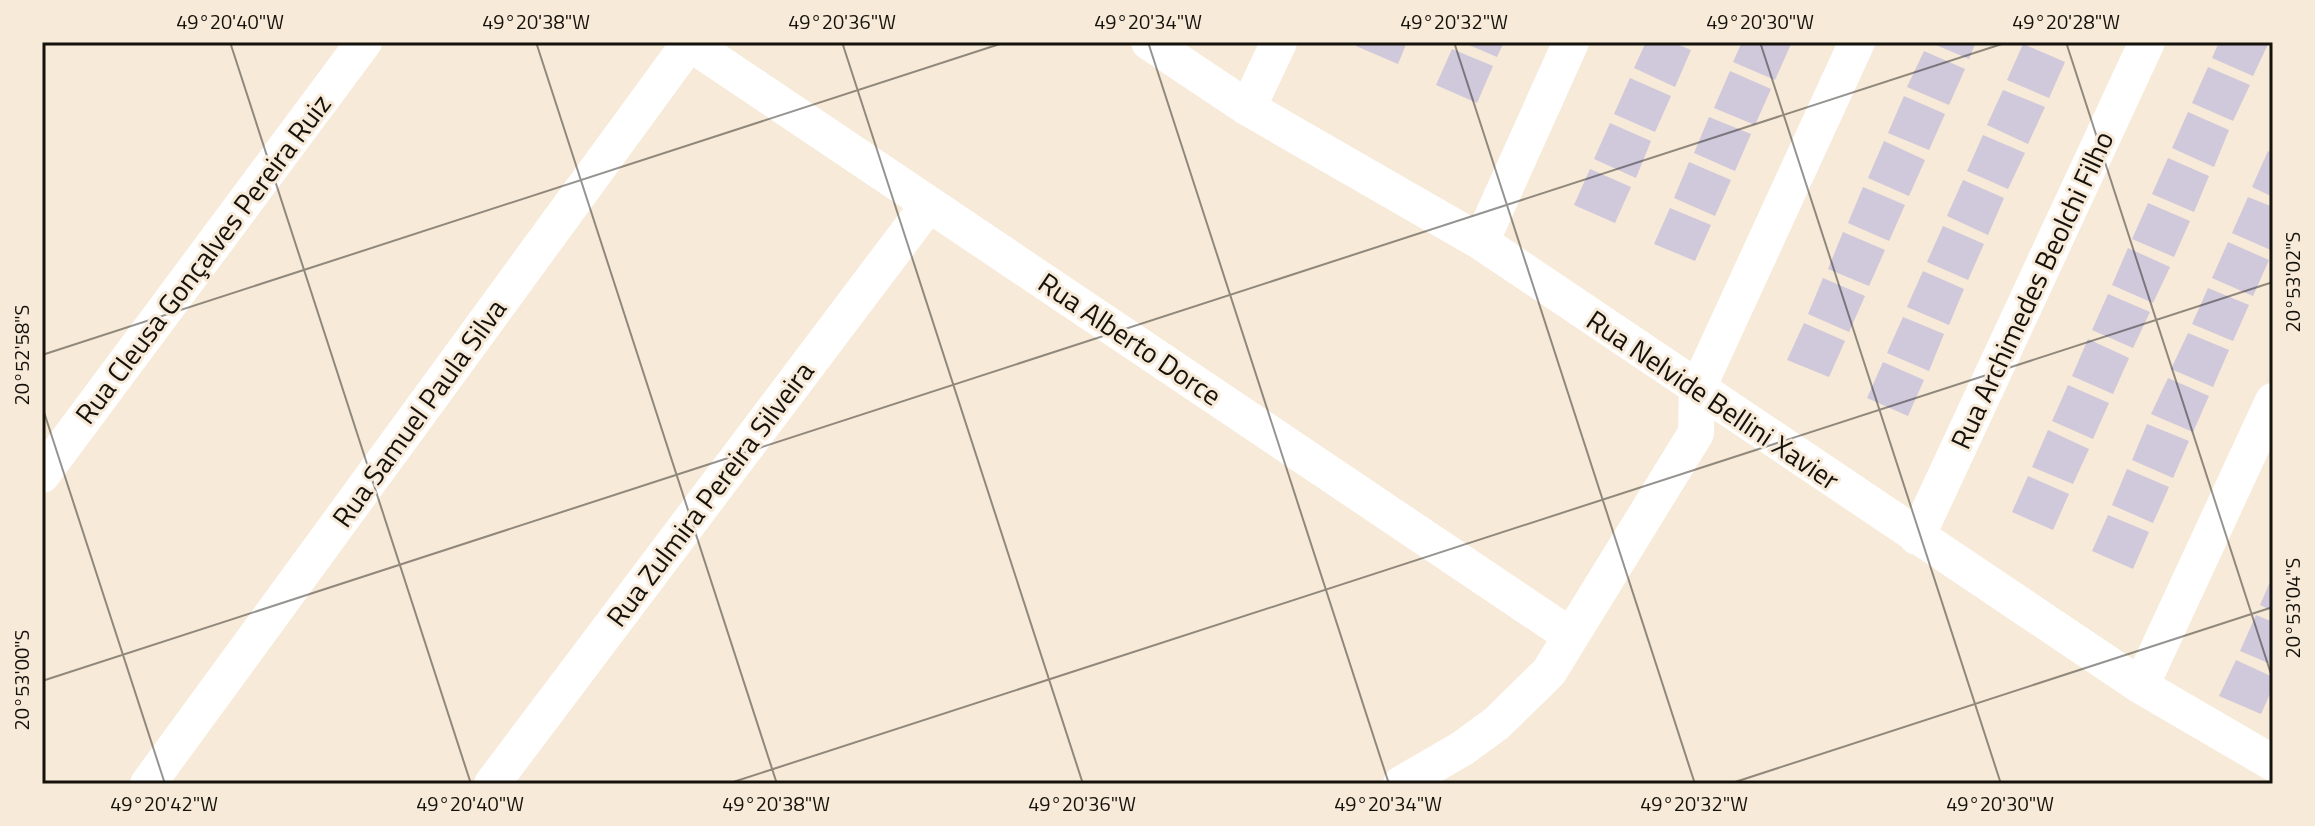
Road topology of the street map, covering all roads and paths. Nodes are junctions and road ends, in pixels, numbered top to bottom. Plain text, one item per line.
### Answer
1 (364, 42) edge
2 (689, 42) edge
3 (1149, 42) edge
4 (1279, 42) edge
5 (1571, 42) edge
6 (1857, 42) edge
7 (2147, 42) edge
8 (1248, 108) junction
9 (929, 204) junction
10 (1481, 242) junction
11 (1697, 390) junction
12 (2273, 401) edge
13 (42, 475) edge
14 (1917, 537) junction
15 (1571, 636) junction
16 (2141, 686) junction
17 (2273, 763) edge
18 (148, 784) edge
19 (492, 784) edge
20 (1401, 784) edge

1 - 13 street, Rua Cleusa Gonçalves Pereira Ruiz
2 - 9 street, Rua Alberto Dorce
2 - 18 street, Rua Samuel Paula Silva
3 - 8 street, Rua Nelvide Bellini Xavier
4 - 8 street
5 - 10 street
6 - 11 street
7 - 14 street, Rua Archimedes Beolchi Filho
8 - 10 street, Rua Nelvide Bellini Xavier
9 - 15 street, Rua Alberto Dorce
9 - 19 street, Rua Zulmira Pereira Silveira
10 - 11 street, Rua Nelvide Bellini Xavier
11 - 14 street, Rua Nelvide Bellini Xavier
11 - 15 street
12 - 16 street
14 - 16 street, Rua Nelvide Bellini Xavier
15 - 20 street
16 - 17 street, Rua Nelvide Bellini Xavier

